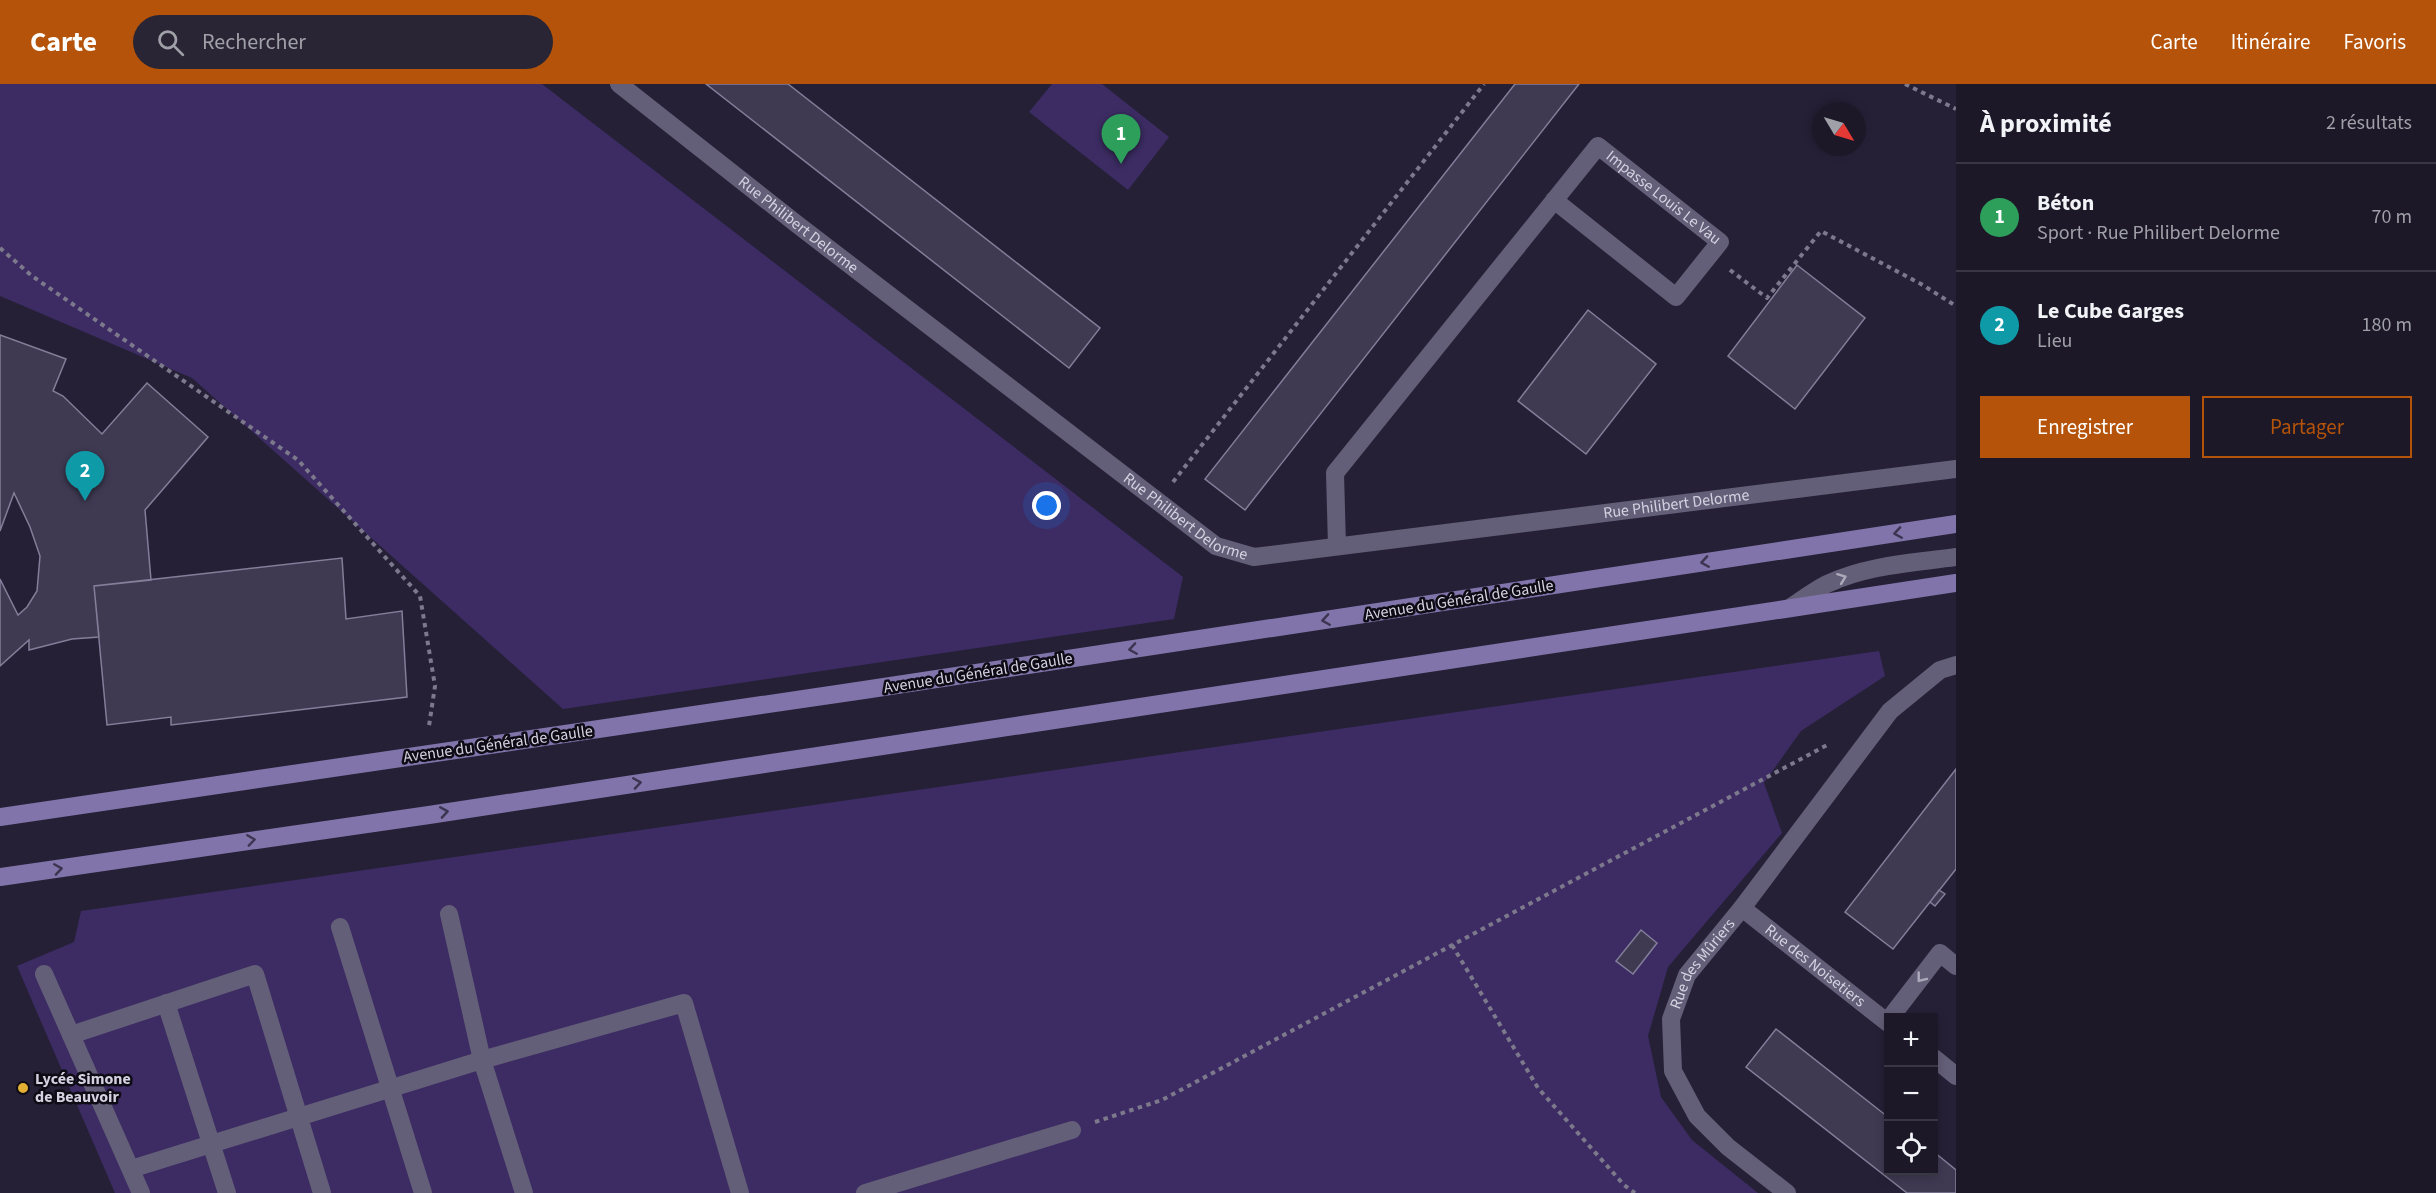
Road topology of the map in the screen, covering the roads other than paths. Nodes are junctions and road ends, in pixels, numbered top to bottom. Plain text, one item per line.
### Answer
1 (619, 84) edge
2 (1554, 200) junction
3 (1956, 469) edge
4 (1956, 524) edge
5 (1337, 546) junction
6 (1956, 557) edge
7 (1956, 583) edge
8 (1791, 607) junction
9 (1956, 665) edge
10 (0, 817) edge
11 (0, 878) edge
12 (1742, 908) junction
13 (449, 914) dead end
14 (340, 927) dead end
15 (1956, 966) edge
16 (44, 974) dead end
17 (166, 1003) junction
18 (1894, 1013) edge
19 (1884, 1016) edge
20 (71, 1035) junction
21 (482, 1060) junction
22 (1938, 1061) edge
23 (1956, 1076) edge
24 (390, 1089) junction
25 (299, 1117) junction
26 (1072, 1130) road end
27 (211, 1144) junction
28 (130, 1169) junction
29 (141, 1193) edge
30 (227, 1193) edge
31 (322, 1193) edge
32 (423, 1193) edge
33 (524, 1193) edge
34 (740, 1193) edge
35 (865, 1193) edge
36 (1787, 1193) edge

1 - 5 street, Rue Philibert Delorme
2 - 2 street, Impasse Louis Le Vau
2 - 5 street, Impasse Louis Le Vau
3 - 5 street, Rue Philibert Delorme
4 -> 10 main road, Avenue du Général de Gaulle
8 -> 6 street
7 - 8 main road
11 -> 8 main road
9 - 12 street, Rue des Mûriers
12 - 19 street, Rue des Noisetiers
12 - 36 street, Rue des Mûriers
13 - 21 street
14 - 24 street
15 -> 18 street
16 - 20 street
17 - 20 street
17 - 25 street
17 - 27 street
20 - 28 street
21 - 24 street
21 - 33 street
21 - 34 street
22 - 23 street
24 - 25 street
24 - 32 street
25 - 27 street
25 - 31 street
26 - 35 street
27 - 28 street
27 - 30 street
28 - 29 street

